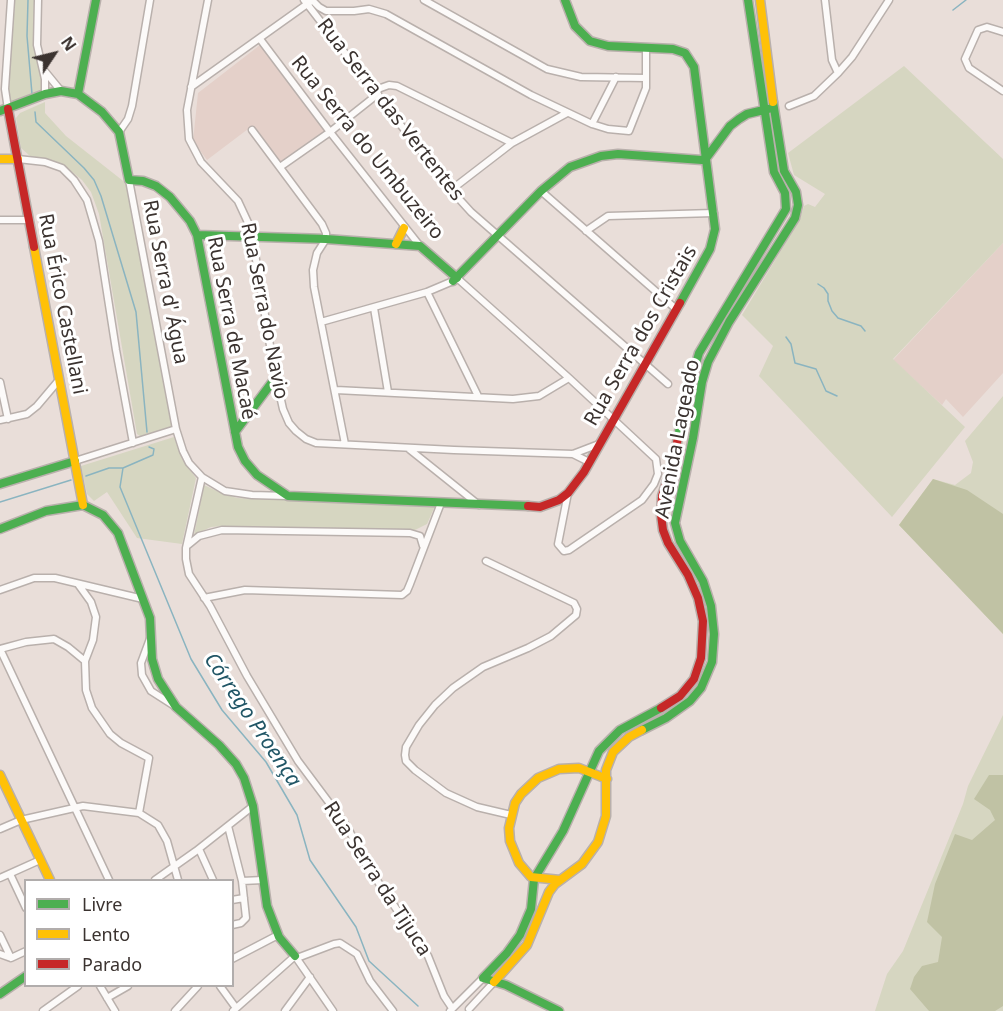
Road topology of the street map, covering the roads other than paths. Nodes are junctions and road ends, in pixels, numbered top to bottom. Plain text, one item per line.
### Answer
1 (11, 0) edge
2 (38, 0) edge
3 (96, 0) edge
4 (150, 0) edge
5 (208, 0) edge
6 (424, 0) edge
7 (565, 0) edge
8 (748, 0) edge
9 (760, 0) edge
10 (825, 0) edge
11 (889, 0) edge
12 (309, 1) edge
13 (1003, 32) edge
14 (260, 39) junction
15 (646, 48) junction
16 (43, 69) junction
17 (838, 73) junction
18 (616, 77) junction
19 (646, 78) junction
20 (191, 87) junction
21 (61, 91) junction
22 (1003, 91) edge
23 (376, 92) junction
24 (45, 94) junction
25 (78, 94) junction
26 (789, 106) dead end
27 (770, 109) junction
28 (4, 110) edge
29 (567, 113) junction
30 (592, 124) junction
31 (252, 130) dead end
32 (118, 132) junction
33 (330, 132) junction
34 (512, 143) junction
35 (775, 155) junction
36 (707, 157) junction
37 (0, 159) edge
38 (18, 159) junction
39 (280, 167) junction
40 (129, 180) junction
41 (451, 190) junction
42 (541, 191) junction
43 (786, 209) junction
44 (797, 212) junction
45 (714, 213) junction
46 (0, 220) edge
47 (29, 220) junction
48 (404, 228) junction
49 (586, 231) junction
50 (197, 235) junction
51 (498, 235) junction
52 (252, 238) junction
53 (326, 239) junction
54 (396, 244) junction
55 (420, 246) junction
56 (455, 280) junction
57 (427, 292) junction
58 (374, 308) junction
59 (676, 309) junction
60 (321, 322) junction
61 (645, 364) junction
62 (276, 377) junction
63 (569, 378) junction
64 (59, 380) junction
65 (0, 382) edge
66 (668, 384) dead end
67 (336, 390) junction
68 (388, 392) junction
69 (478, 396) junction
70 (613, 418) junction
71 (8, 419) junction
72 (0, 420) edge
73 (176, 429) junction
74 (234, 432) junction
75 (133, 443) junction
76 (345, 444) junction
77 (599, 444) junction
78 (409, 448) junction
79 (573, 454) junction
80 (75, 461) junction
81 (589, 462) junction
82 (202, 477) junction
83 (0, 484) edge
84 (568, 493) junction
85 (288, 496) junction
86 (441, 503) junction
87 (83, 505) junction
88 (479, 505) junction
89 (0, 529) edge
90 (187, 545) junction
91 (423, 546) junction
92 (486, 561) dead end
93 (78, 584) junction
94 (0, 590) edge
95 (204, 598) junction
96 (143, 599) junction
97 (151, 635) junction
98 (0, 649) edge
99 (85, 661) junction
100 (176, 707) junction
101 (589, 772) junction
102 (0, 778) edge
103 (607, 779) junction
104 (253, 806) junction
105 (74, 808) junction
106 (139, 813) junction
107 (511, 815) junction
108 (21, 820) junction
109 (228, 826) junction
110 (0, 829) edge
111 (199, 849) junction
112 (40, 860) junction
113 (175, 866) junction
114 (10, 874) junction
115 (0, 878) edge
116 (50, 879) edge
117 (109, 879) edge
118 (156, 879) edge
119 (178, 879) edge
120 (213, 879) edge
121 (534, 879) junction
122 (263, 880) junction
123 (560, 880) junction
124 (242, 881) junction
125 (244, 898) junction
126 (234, 900) edge
127 (24, 904) edge
128 (234, 926) edge
129 (0, 935) edge
130 (278, 935) junction
131 (24, 952) edge
132 (0, 954) edge
133 (296, 957) junction
134 (11, 958) junction
135 (234, 958) edge
136 (24, 977) edge
137 (310, 977) junction
138 (483, 978) junction
139 (494, 982) junction
140 (77, 987) edge
141 (101, 987) edge
142 (126, 987) edge
143 (197, 987) edge
144 (221, 987) edge
145 (0, 994) edge
146 (107, 998) junction
147 (234, 1010) edge
148 (451, 1010) edge
149 (471, 1010) edge
150 (43, 1011) edge
151 (115, 1011) edge
152 (175, 1011) edge
153 (285, 1011) edge
154 (333, 1011) edge
155 (393, 1011) edge
156 (559, 1011) edge

1 - 28 street
2 - 16 street
3 - 25 street
4 - 32 street
5 - 20 street, Rua Serra do Navio
6 - 18 street
7 - 15 street, Rua Serra dos Cristais
8 - 27 street
9 - 27 street
10 - 17 street
11 - 17 street
12 - 14 street
12 - 23 street, Rua Serra das Vertentes
12 - 29 street
13 - 22 street
14 - 20 street
14 - 33 street, Rua Serra do Umbuzeiro
15 - 19 street
15 - 36 street, Rua Serra dos Cristais
16 - 21 street
16 - 24 street
17 - 26 street
18 - 19 street
18 - 30 street
19 - 30 street
20 - 52 street, Rua Serra do Navio
21 - 24 street
21 - 25 street
23 - 33 street
23 - 34 street
23 - 41 street, Rua Serra das Vertentes
24 - 28 street
25 - 32 street
27 - 35 street
27 - 36 street
28 - 38 street, Rua Érico Castellani
29 - 30 street
29 - 34 street
31 - 39 street
32 - 40 street, Rua Serra d' Água
33 - 39 street
33 - 48 street, Rua Serra do Umbuzeiro
34 - 41 street
35 - 43 street
35 - 44 street
36 - 42 street
36 - 45 street, Rua Serra dos Cristais
37 - 38 street
38 - 47 street, Rua Érico Castellani
38 - 75 street
39 - 53 street
40 - 50 street, Rua Serra de Macaé
40 - 73 street, Rua Serra d' Água
41 - 51 street, Rua Serra das Vertentes
42 - 49 street
42 - 51 street
43 - 44 street
43 - 101 street, Avenida Lageado
44 - 103 street, Avenida Lageado
45 - 49 street
45 - 59 street, Rua Serra dos Cristais
46 - 47 street
47 - 64 street, Rua Érico Castellani
48 - 54 street
48 - 55 street, Rua Serra do Umbuzeiro
49 - 59 street
50 - 52 street
50 - 74 street, Rua Serra de Macaé
51 - 56 street
51 - 61 street, Rua Serra das Vertentes
52 - 53 street
52 - 62 street, Rua Serra do Navio
53 - 54 street
53 - 60 street
54 - 55 street
55 - 56 street, Rua Serra do Umbuzeiro
56 - 57 street
56 - 63 street, Rua Serra do Umbuzeiro
57 - 58 street
57 - 69 street
58 - 60 street
58 - 68 street
59 - 61 street, Rua Serra dos Cristais
60 - 67 street
61 - 66 street, Rua Serra das Vertentes
61 - 70 street, Rua Serra dos Cristais
62 - 74 street
62 - 76 street, Rua Serra do Navio
63 - 69 street
63 - 70 street, Rua Serra do Umbuzeiro
64 - 71 street
64 - 80 street, Rua Érico Castellani
65 - 71 street
67 - 68 street
67 - 76 street
68 - 69 street
70 - 77 street, Rua Serra dos Cristais
70 - 84 street
71 - 72 street
73 - 75 street
73 - 82 street, Rua Serra d' Água
74 - 85 street, Rua Serra de Macaé
75 - 80 street
76 - 78 street, Rua Serra do Navio
77 - 79 street, Rua Serra do Navio
77 - 81 street, Rua Serra dos Cristais
78 - 79 street, Rua Serra do Navio
78 - 88 street
79 - 81 street, Rua Serra do Navio
80 - 83 street
80 - 87 street, Rua Érico Castellani
81 - 84 street, Rua Serra dos Cristais
82 - 85 street, Rua Serra d' Água
82 - 90 street, Rua Serra da Tijuca
84 - 88 street, Rua Serra dos Cristais
85 - 86 street, Rua Serra dos Cristais
86 - 88 street, Rua Serra dos Cristais
86 - 91 street
87 - 89 street
87 - 96 street
90 - 91 street
90 - 95 street, Rua Serra da Tijuca
91 - 95 street
92 - 107 street
93 - 94 street
93 - 96 street
93 - 99 street
95 - 148 street, Rua Serra da Tijuca
96 - 97 street
97 - 100 street
97 - 100 street
98 - 99 street
98 - 105 street
99 - 106 street
100 - 104 street
101 - 103 street
101 - 107 street
101 - 121 street, Avenida Lageado
102 - 108 street
103 - 123 street, Avenida Lageado
104 - 109 street
104 - 122 street
105 - 106 street
105 - 108 street
105 - 117 street
106 - 113 street
107 - 121 street
108 - 110 street
108 - 112 street
109 - 111 street
109 - 124 street
111 - 113 street
111 - 120 street
112 - 114 street
112 - 116 street
113 - 118 street
113 - 119 street
114 - 115 street
114 - 127 street
121 - 123 street
121 - 138 street, Avenida Lageado
122 - 124 street
122 - 130 street
123 - 139 street, Avenida Lageado
124 - 125 street
125 - 126 street
125 - 128 street
129 - 134 street
130 - 133 street
130 - 135 street
131 - 134 street
132 - 134 street
133 - 137 street
133 - 147 street
133 - 155 street
136 - 145 street
137 - 153 street
137 - 154 street
138 - 139 street
138 - 148 street, Avenida Lageado
139 - 149 street, Avenida Lageado
139 - 156 street
140 - 150 street
141 - 146 street
142 - 146 street
143 - 152 street
144 - 147 street
146 - 151 street
148 - 149 street

